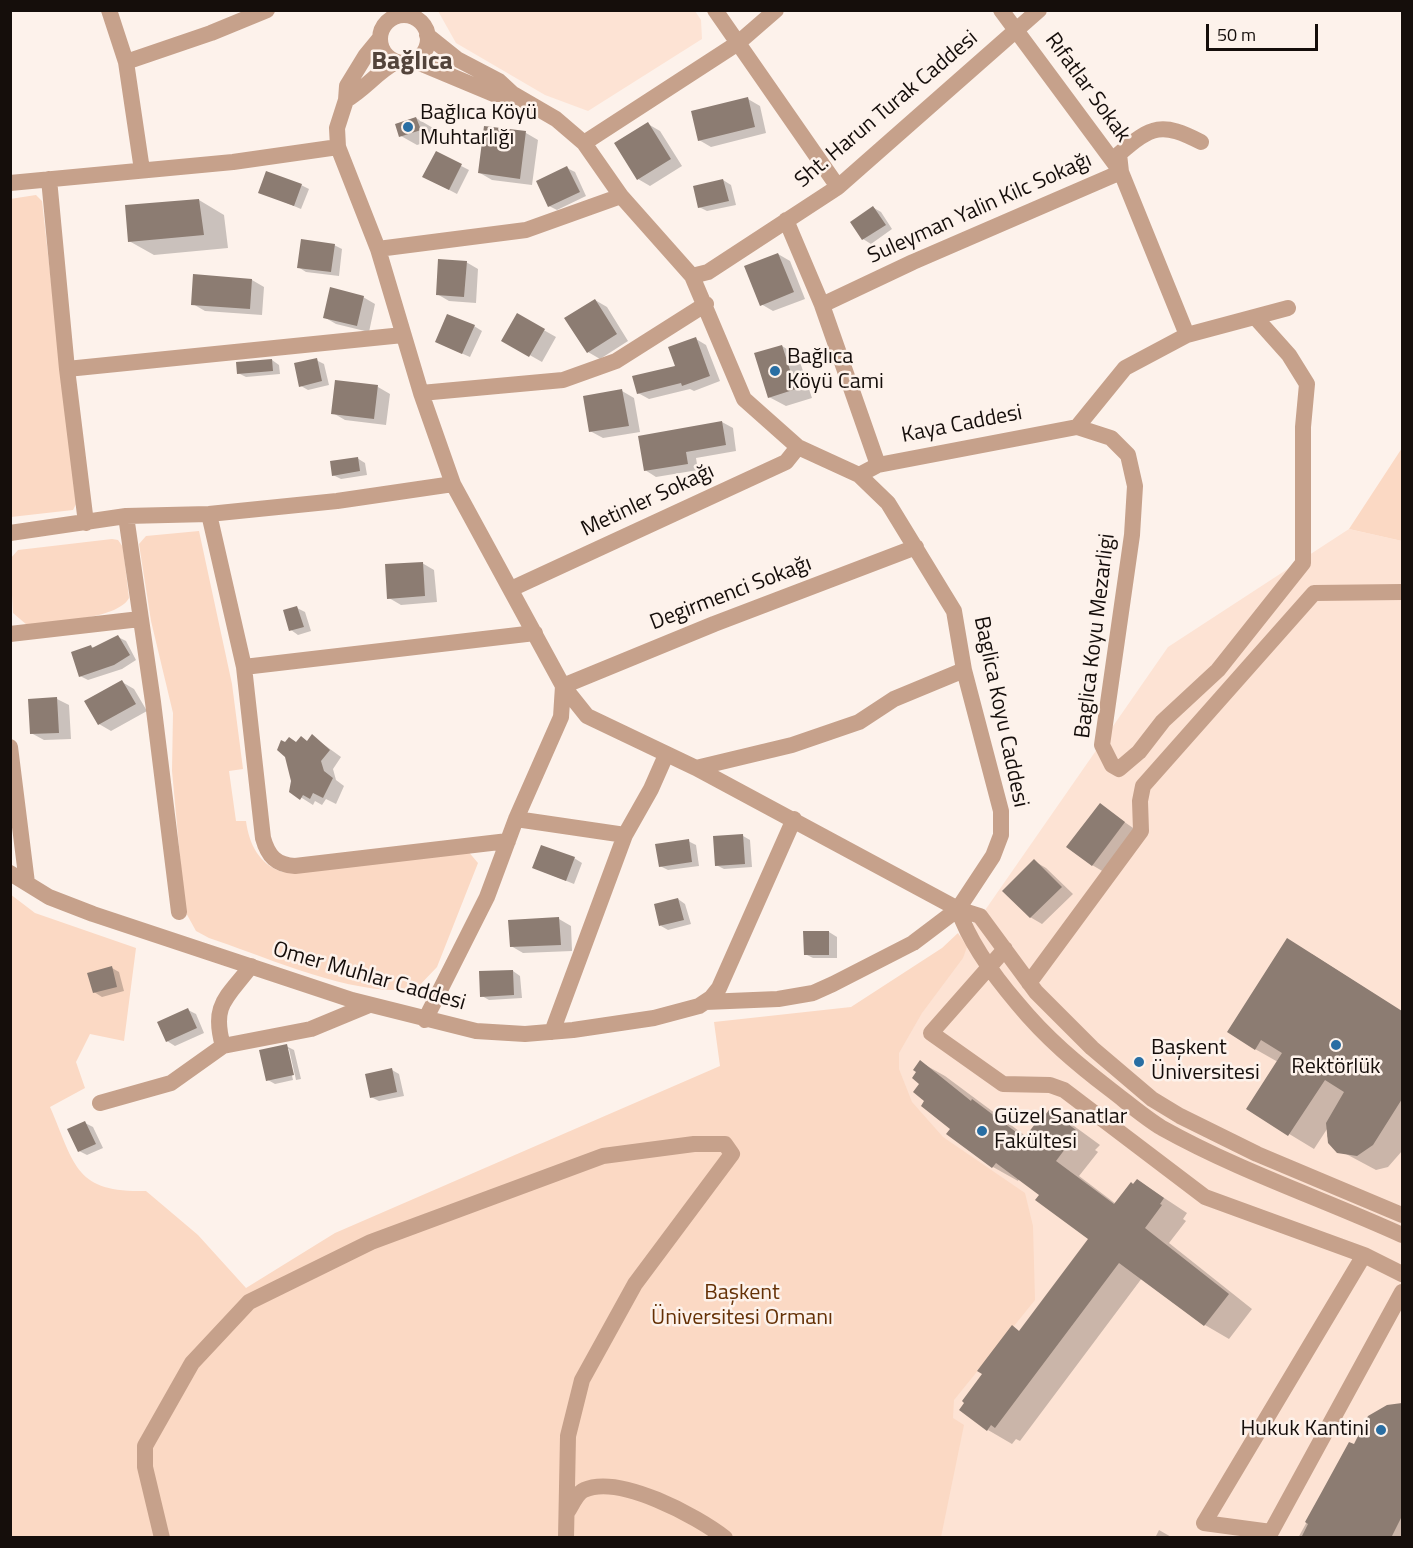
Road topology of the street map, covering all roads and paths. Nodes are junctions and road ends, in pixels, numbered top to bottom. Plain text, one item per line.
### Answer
1 (109, 10) edge
2 (267, 10) edge
3 (715, 10) edge
4 (776, 10) edge
5 (1002, 10) edge
6 (1039, 10) edge
7 (417, 15) edge
8 (389, 16) edge
9 (1017, 31) junction
10 (427, 35) junction
11 (380, 38) junction
12 (738, 43) junction
13 (415, 60) junction
14 (126, 62) junction
15 (396, 62) junction
16 (513, 94) junction
17 (346, 100) junction
18 (1201, 142) dead end
19 (584, 143) junction
20 (338, 147) junction
21 (142, 170) junction
22 (1120, 172) junction
23 (49, 179) junction
24 (10, 183) edge
25 (838, 187) junction
26 (621, 196) junction
27 (786, 220) junction
28 (378, 249) junction
29 (692, 276) junction
30 (706, 304) junction
31 (822, 305) junction
32 (1288, 308) dead end
33 (1255, 317) junction
34 (403, 335) junction
35 (1187, 335) junction
36 (67, 369) junction
37 (421, 393) junction
38 (1077, 427) junction
39 (798, 447) junction
40 (878, 465) junction
41 (859, 475) junction
42 (453, 484) junction
43 (209, 514) junction
44 (126, 516) junction
45 (86, 523) junction
46 (10, 533) edge
47 (916, 547) junction
48 (511, 589) junction
49 (1402, 592) edge
50 (140, 619) junction
51 (535, 633) junction
52 (10, 634) edge
53 (244, 667) junction
54 (964, 670) junction
55 (563, 686) junction
56 (10, 747) edge
57 (666, 755) junction
58 (696, 768) junction
59 (516, 819) junction
60 (794, 819) junction
61 (625, 836) junction
62 (508, 841) junction
63 (10, 873) edge
64 (27, 883) junction
65 (958, 909) junction
66 (179, 912) dead end
67 (1005, 949) junction
68 (251, 966) junction
69 (990, 966) junction
70 (1029, 983) junction
71 (705, 1002) junction
72 (369, 1005) junction
73 (425, 1020) junction
74 (552, 1032) junction
75 (223, 1046) junction
76 (100, 1103) dead end
77 (1402, 1215) edge
78 (1402, 1235) edge
79 (1364, 1256) junction
80 (1402, 1274) edge
81 (1402, 1292) edge
82 (567, 1512) junction
83 (162, 1538) edge
84 (566, 1538) edge
85 (725, 1538) edge

1 - 14 street
2 - 14 street
3 - 12 street
4 - 12 street
5 - 9 street, Rıfatlar Sokak
6 - 9 street, Sht. Harun Turak Caddesi
7 - 8 street
7 - 10 street
8 - 11 street
9 - 22 street, Rıfatlar Sokak
9 - 25 street, Sht. Harun Turak Caddesi
10 - 13 street
10 - 16 street
11 - 15 street
11 - 17 street
12 - 19 street
12 - 25 street
13 - 15 street
13 - 16 street
14 - 21 street
15 - 17 street
16 - 19 street, Baglica Koyu Caddesi
17 - 20 street
18 - 22 street, Suleyman Yalin Kilc Sokağı
19 - 26 street, Baglica Koyu Caddesi
20 - 21 street
20 - 28 street
21 - 23 street
22 - 31 street, Suleyman Yalin Kilc Sokağı
22 - 35 street, Rıfatlar Sokak
23 - 24 street
23 - 36 street
25 - 27 street, Sht. Harun Turak Caddesi
26 - 28 street
26 - 29 street, Baglica Koyu Caddesi
27 - 29 street, Sht. Harun Turak Caddesi
27 - 31 street
28 - 34 street
29 - 30 street, Baglica Koyu Caddesi
30 - 37 street
30 - 39 street, Baglica Koyu Caddesi
31 - 40 street
32 - 33 street
33 - 35 street
33 - 38 street, Baglica Koyu Mezarligi
34 - 36 street
34 - 37 street
35 - 38 street
36 - 45 street
37 - 42 street
38 - 40 street, Kaya Caddesi
39 - 41 street, Baglica Koyu Caddesi
39 - 48 street, Metinler Sokağı
40 - 41 street, Kaya Caddesi
41 - 47 street, Baglica Koyu Caddesi
42 - 43 street
42 - 48 street
43 - 44 street
43 - 53 street
44 - 45 street
44 - 50 street
45 - 46 street
47 - 54 street, Baglica Koyu Caddesi
47 - 55 street, Degirmenci Sokağı
48 - 51 street
49 - 70 street
50 - 52 street
50 - 66 street
51 - 53 street
51 - 55 street
53 - 62 street
54 - 58 street
54 - 65 street, Baglica Koyu Caddesi
55 - 57 street
55 - 59 street
56 - 64 street
57 - 58 street
57 - 61 street
58 - 60 street
59 - 61 street
59 - 62 street
60 - 65 street
60 - 71 street
61 - 74 street
62 - 73 street
63 - 64 street, Omer Muhlar Caddesi
64 - 68 street, Omer Muhlar Caddesi
65 - 67 street
65 - 69 street
65 - 71 street, Baglica Koyu Caddesi
67 - 69 street
67 - 70 street
68 - 72 street, Omer Muhlar Caddesi
68 - 75 street
69 - 78 street
69 - 79 street
70 - 77 street
71 - 74 street, Omer Muhlar Caddesi
72 - 73 street, Omer Muhlar Caddesi
72 - 75 street
73 - 74 street, Omer Muhlar Caddesi
75 - 76 street
79 - 80 street
79 - 81 street
82 - 83 street
82 - 84 street
82 - 85 street

